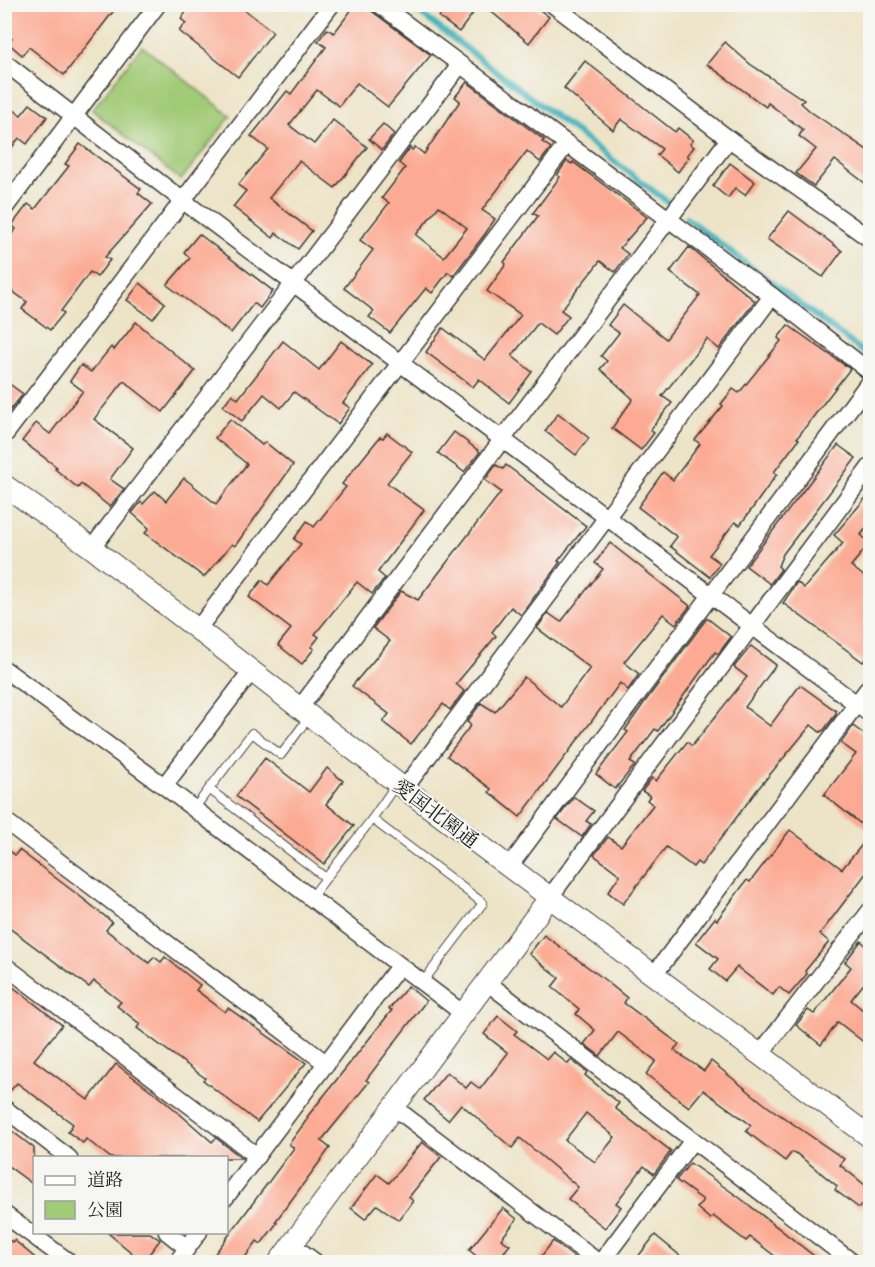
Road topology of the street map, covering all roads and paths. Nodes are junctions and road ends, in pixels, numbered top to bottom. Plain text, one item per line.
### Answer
1 (158, 4) edge
2 (332, 4) edge
3 (379, 4) edge
4 (552, 4) edge
5 (4, 62) edge
6 (460, 65) junction
7 (75, 114) junction
8 (729, 139) junction
9 (567, 144) junction
10 (182, 200) junction
11 (4, 209) edge
12 (669, 220) junction
13 (870, 239) edge
14 (294, 283) junction
15 (772, 296) junction
16 (399, 363) junction
17 (870, 372) edge
18 (870, 381) edge
19 (4, 436) edge
20 (504, 440) junction
21 (870, 467) edge
22 (4, 485) edge
23 (608, 518) junction
24 (92, 548) junction
25 (712, 595) junction
26 (752, 626) junction
27 (197, 630) junction
28 (4, 669) edge
29 (251, 672) junction
30 (870, 686) edge
31 (864, 709) edge
32 (304, 713) junction
33 (164, 786) junction
34 (401, 786) junction
35 (209, 789) junction
36 (192, 810) junction
37 (372, 819) junction
38 (4, 820) edge
39 (509, 867) junction
40 (326, 878) junction
41 (550, 897) junction
42 (310, 899) junction
43 (870, 912) edge
44 (4, 965) edge
45 (399, 966) junction
46 (654, 975) junction
47 (421, 983) junction
48 (488, 983) junction
49 (465, 1015) junction
50 (760, 1054) junction
51 (327, 1064) junction
52 (4, 1108) edge
53 (394, 1108) junction
54 (870, 1137) edge
55 (693, 1140) junction
56 (66, 1156) edge
57 (257, 1156) junction
58 (228, 1194) edge
59 (4, 1214) edge
60 (168, 1234) edge
61 (198, 1234) edge
62 (292, 1245) junction
63 (188, 1248) junction
64 (69, 1263) edge
65 (177, 1263) edge
66 (279, 1263) edge
67 (315, 1263) edge
68 (599, 1263) edge
69 (852, 1263) edge

1 - 7 street
2 - 10 street
3 - 6 street
4 - 8 street
5 - 7 street
6 - 9 street
6 - 14 street
7 - 10 street
7 - 11 street
8 - 12 street
8 - 13 street
9 - 12 street
9 - 16 street
10 - 14 street
10 - 19 street
12 - 15 street
12 - 20 street
14 - 16 street
14 - 24 street
15 - 17 street
15 - 23 street
16 - 20 street
16 - 27 street
18 - 25 street
20 - 23 street
20 - 32 street
21 - 26 street
22 - 24 street, 愛国北園通
23 - 25 street
23 - 34 street
24 - 27 street, 愛国北園通
25 - 26 street
25 - 39 street
26 - 31 street
26 - 41 street
27 - 29 street, 愛国北園通
28 - 33 street
29 - 32 street, 愛国北園通
29 - 33 street
30 - 31 street
31 - 46 street
32 - 34 street, 愛国北園通
32 - 35 lane
33 - 36 street
34 - 37 lane
34 - 39 street, 愛国北園通
35 - 36 lane
35 - 40 lane
36 - 42 street
37 - 40 lane
37 - 47 lane
38 - 51 street
39 - 41 street, 愛国北園通
40 - 42 lane
41 - 46 street, 愛国北園通
41 - 48 street
42 - 45 street
43 - 50 street
44 - 57 street
45 - 47 street
45 - 51 street
46 - 50 street, 愛国北園通
47 - 49 street
48 - 49 street
48 - 55 street
49 - 53 street
50 - 54 street, 愛国北園通
51 - 57 street
52 - 56 street
53 - 62 street
53 - 68 street
55 - 68 street
55 - 69 street
57 - 58 street
59 - 64 street
60 - 63 street
61 - 63 street
62 - 66 street
62 - 67 street
63 - 65 street

